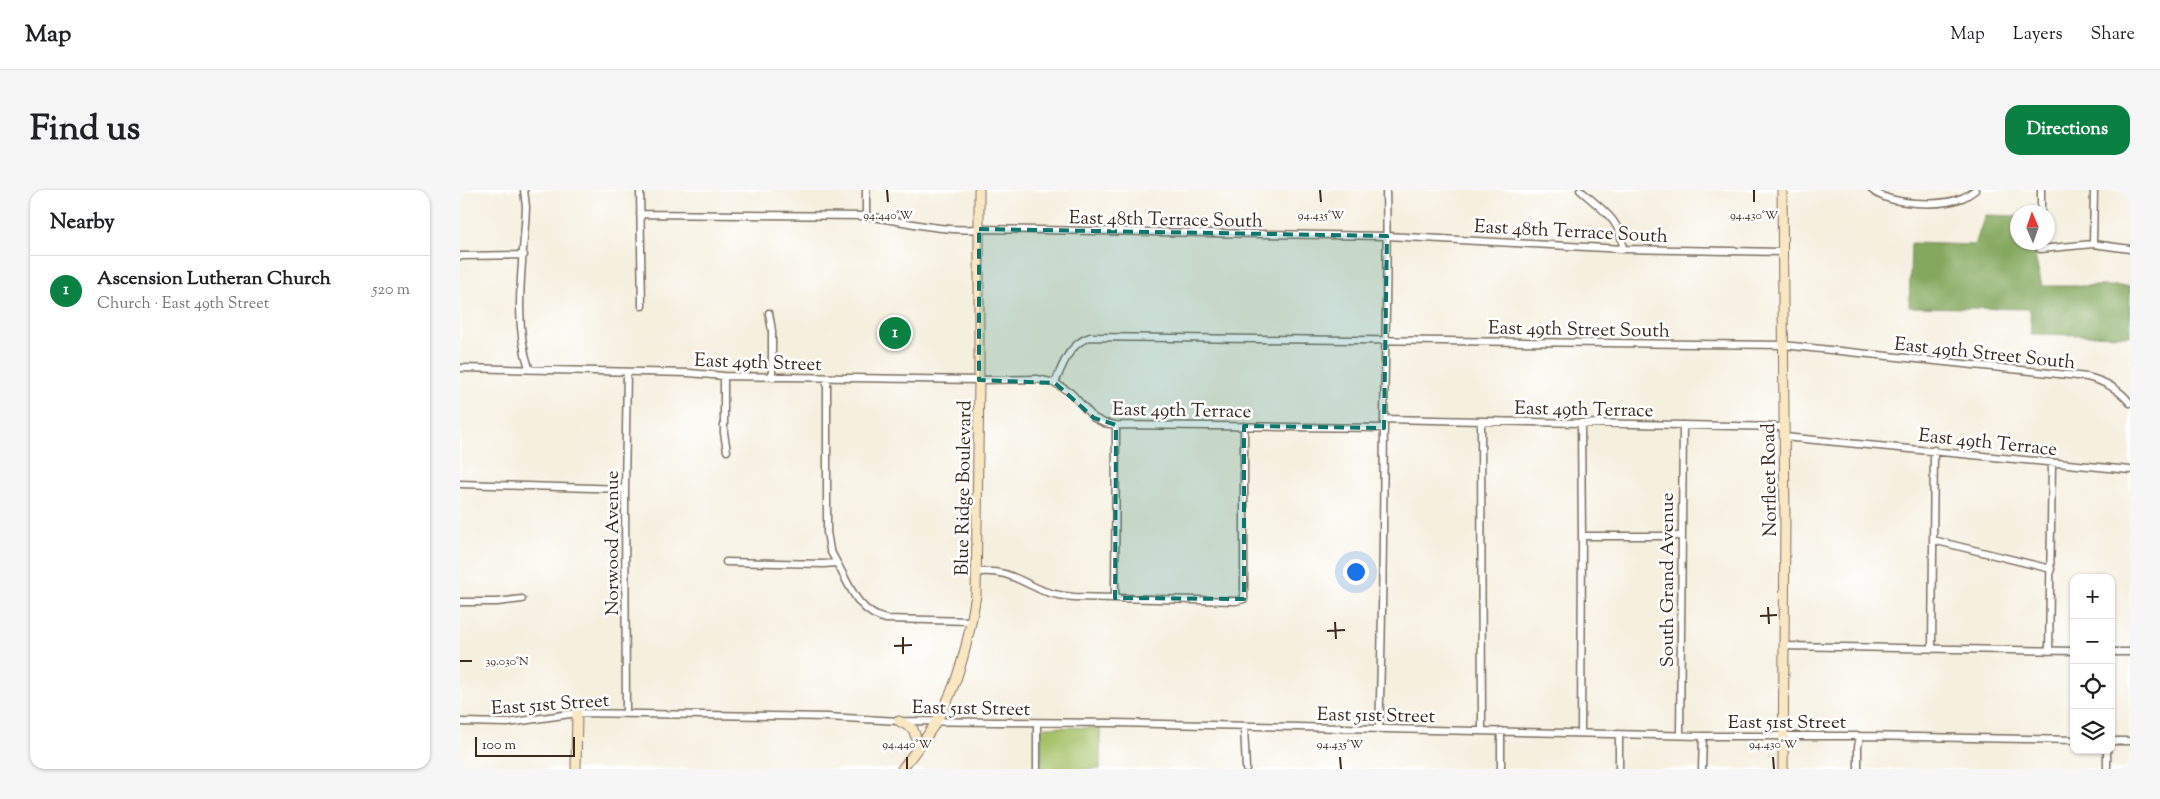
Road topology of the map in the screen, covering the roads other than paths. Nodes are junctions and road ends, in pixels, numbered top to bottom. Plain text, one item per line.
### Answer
1 (524, 190) edge
2 (640, 190) edge
3 (866, 190) edge
4 (979, 190) edge
5 (1386, 190) edge
6 (1580, 190) edge
7 (1782, 190) edge
8 (1872, 190) edge
9 (1975, 190) edge
10 (2041, 190) edge
11 (2094, 190) edge
12 (1881, 193) edge
13 (2041, 205) edge
14 (640, 214) junction
15 (866, 216) junction
16 (979, 229) junction
17 (1387, 236) junction
18 (2093, 244) junction
19 (2055, 245) edge
20 (1623, 249) junction
21 (2130, 249) edge
22 (1782, 252) junction
23 (524, 255) junction
24 (460, 256) edge
25 (642, 306) dead end
26 (769, 313) dead end
27 (1386, 340) junction
28 (1783, 345) junction
29 (460, 368) edge
30 (530, 368) junction
31 (627, 372) junction
32 (724, 376) junction
33 (772, 377) junction
34 (827, 378) junction
35 (979, 380) junction
36 (1055, 383) junction
37 (2130, 403) edge
38 (1384, 419) junction
39 (1482, 421) junction
40 (1581, 423) junction
41 (1116, 425) junction
42 (1683, 425) junction
43 (1244, 426) junction
44 (1784, 426) junction
45 (1384, 428) junction
46 (1784, 437) junction
47 (1934, 450) junction
48 (727, 451) dead end
49 (2052, 463) junction
50 (2130, 470) edge
51 (460, 484) edge
52 (625, 489) junction
53 (1582, 536) junction
54 (1681, 536) junction
55 (1933, 540) junction
56 (726, 562) dead end
57 (837, 563) junction
58 (2051, 569) junction
59 (978, 572) junction
60 (1115, 598) junction
61 (522, 599) dead end
62 (460, 602) edge
63 (972, 621) junction
64 (1784, 646) junction
65 (1932, 649) junction
66 (2049, 651) junction
67 (2070, 651) edge
68 (2115, 652) edge
69 (2130, 652) edge
70 (577, 712) junction
71 (626, 713) junction
72 (899, 721) junction
73 (460, 722) edge
74 (936, 722) junction
75 (1037, 723) junction
76 (1244, 726) junction
77 (1379, 728) junction
78 (1482, 731) junction
79 (1501, 731) junction
80 (1581, 733) junction
81 (1619, 734) junction
82 (1680, 735) junction
83 (1703, 736) junction
84 (1783, 736) junction
85 (1860, 736) junction
86 (2070, 740) edge
87 (2115, 741) edge
88 (2130, 741) edge
89 (919, 746) junction
90 (2106, 754) edge
91 (576, 769) edge
92 (902, 769) edge
93 (1037, 769) edge
94 (1246, 769) edge
95 (1501, 769) edge
96 (1619, 769) edge
97 (1702, 769) edge
98 (1783, 769) edge
99 (1858, 769) edge
100 (2107, 769) edge

1 - 23 street
2 - 14 street
3 - 15 street
4 - 16 street, Blue Ridge Boulevard
5 - 17 street
6 - 20 street
7 - 22 street, Norfleet Road
8 - 12 street
9 - 12 street
10 - 13 street
11 - 18 street
14 - 15 street, East 48th Terrace South
14 - 25 street
15 - 16 street, East 48th Terrace South
16 - 17 street, East 48th Terrace South
16 - 35 street, Blue Ridge Boulevard
17 - 20 street, East 48th Terrace South
17 - 27 street
18 - 19 street
18 - 21 street
20 - 22 street, East 48th Terrace South
22 - 28 street, Norfleet Road
23 - 24 street
23 - 30 street
26 - 33 street
27 - 28 street, East 49th Street South
27 - 36 street, East 49th Street South
27 - 38 street
28 - 37 street, East 49th Street South
28 - 44 street, Norfleet Road
29 - 30 street, East 49th Street
30 - 31 street, East 49th Street
31 - 32 street, East 49th Street
31 - 52 street, Norwood Avenue
32 - 33 street, East 49th Street
32 - 48 street
33 - 34 street, East 49th Street
34 - 35 street, East 49th Street
34 - 57 street
35 - 36 street, East 49th Street
35 - 59 street, Blue Ridge Boulevard
36 - 41 street, East 49th Terrace
38 - 39 street, East 49th Terrace
38 - 45 street
39 - 40 street, East 49th Terrace
39 - 78 street
40 - 42 street, East 49th Terrace
40 - 53 street
41 - 43 street, East 49th Terrace
41 - 60 street
42 - 44 street, East 49th Terrace
42 - 54 street, South Grand Avenue
43 - 45 street, East 49th Terrace
43 - 60 street
44 - 46 street, Norfleet Road
45 - 77 street
46 - 47 street, East 49th Terrace
46 - 64 street, Norfleet Road
47 - 49 street, East 49th Terrace
47 - 55 street
49 - 50 street, East 49th Terrace
49 - 58 street
51 - 52 street
52 - 71 street, Norwood Avenue
53 - 54 street
53 - 80 street
54 - 82 street, South Grand Avenue
55 - 58 street
55 - 65 street
56 - 57 street
57 - 63 street
58 - 66 street
59 - 60 street
59 - 63 street, Blue Ridge Boulevard
61 - 62 street
63 - 74 street, Blue Ridge Boulevard
64 - 65 street
64 - 84 street, Norfleet Road
65 - 66 street
66 - 67 street
68 - 69 street
70 - 71 street, East 51st Street
70 - 73 street, East 51st Street
70 - 91 street
71 - 72 street, East 51st Street
72 - 74 street, East 51st Street
72 - 89 street
74 - 75 street, East 51st Street
74 - 89 street, Blue Ridge Boulevard
75 - 76 street, East 51st Street
75 - 93 street
76 - 77 street, East 51st Street
76 - 94 street
77 - 78 street, East 51st Street
78 - 79 street, East 51st Street
79 - 80 street, East 51st Street
79 - 95 street
80 - 81 street, East 51st Street
81 - 82 street, East 51st Street
81 - 96 street
82 - 83 street, East 51st Street
83 - 84 street, East 51st Street
83 - 97 street
84 - 85 street, East 51st Street
84 - 98 street, Norfleet Road
85 - 86 street, East 51st Street
85 - 99 street
87 - 88 street
89 - 92 street, Blue Ridge Boulevard
90 - 100 street

